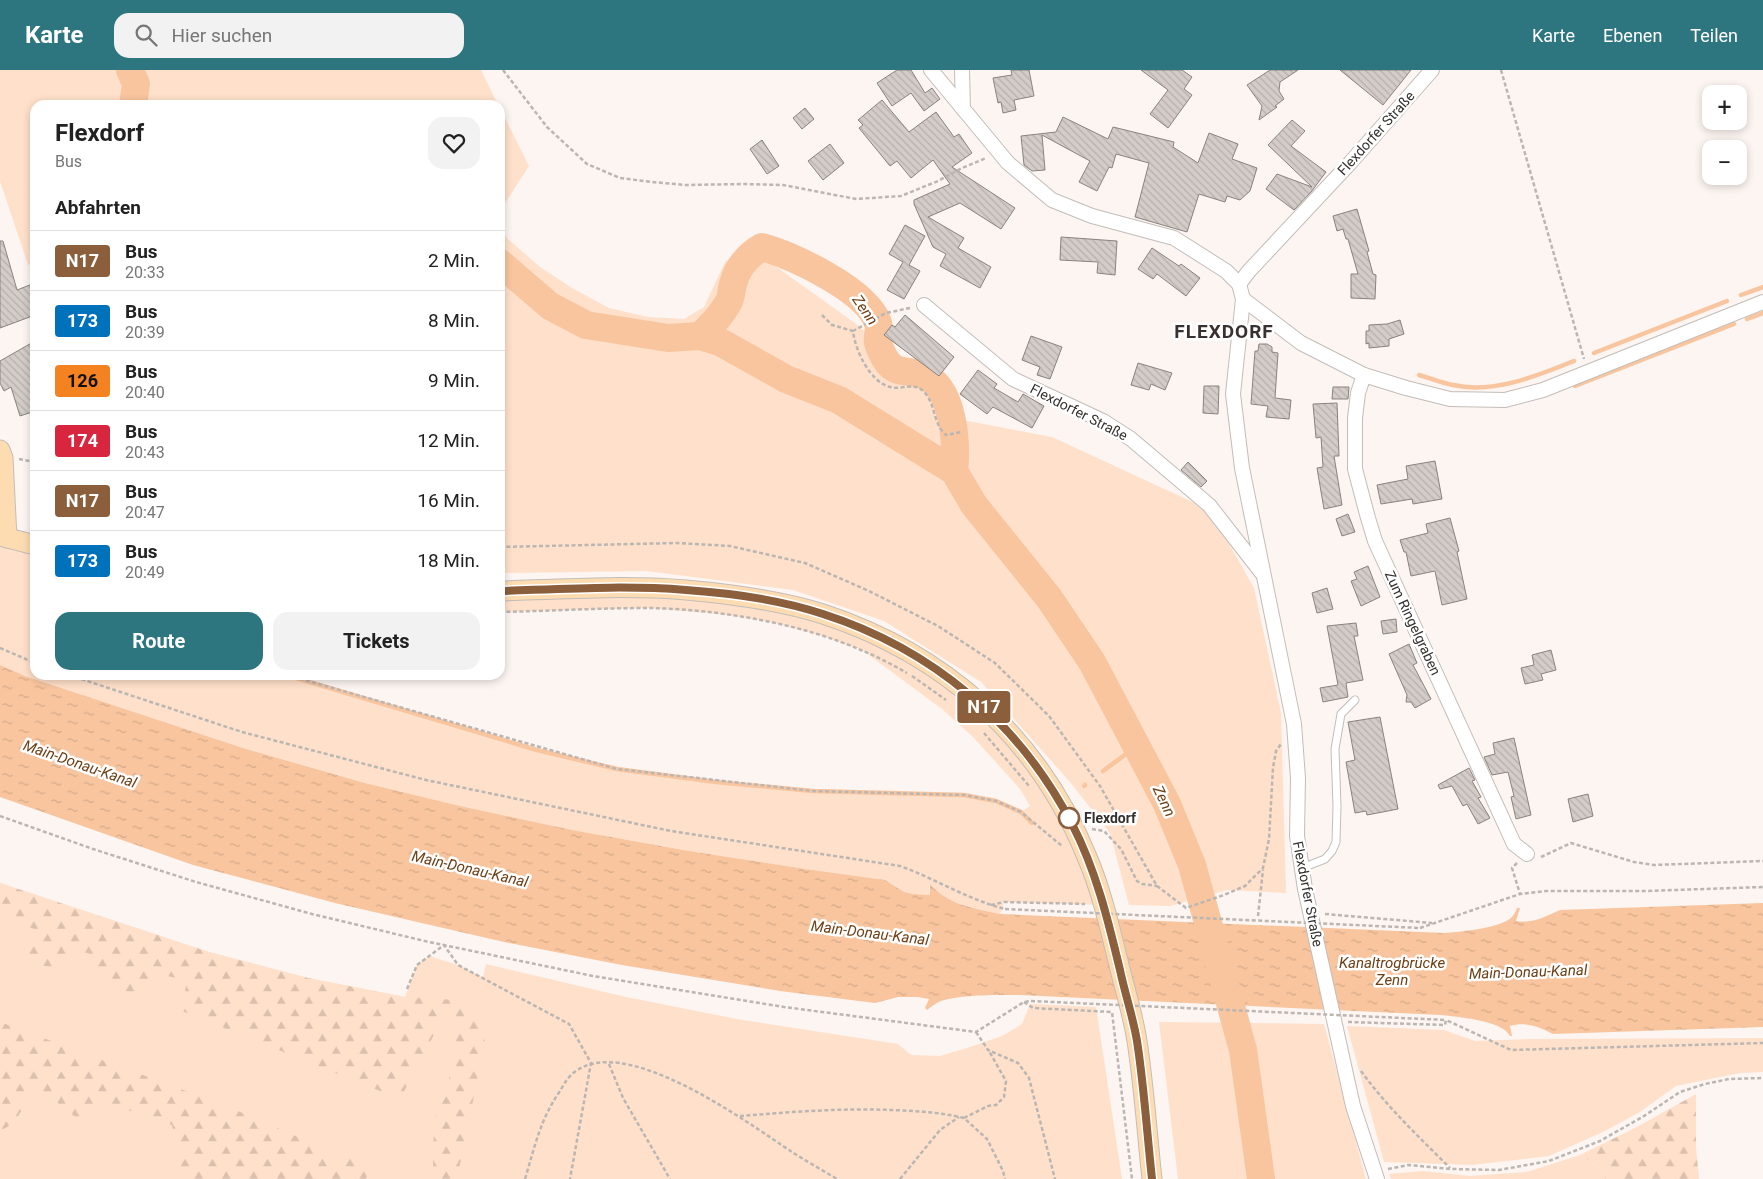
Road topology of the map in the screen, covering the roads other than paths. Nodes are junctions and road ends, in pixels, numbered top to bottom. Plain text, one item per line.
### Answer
1 (931, 70) edge
2 (962, 70) edge
3 (1432, 70) edge
4 (963, 109) junction
5 (1239, 284) junction
6 (1243, 299) junction
7 (1763, 302) edge
8 (924, 305) road end
9 (1364, 376) junction
10 (0, 450) edge
11 (4, 537) edge
12 (30, 544) edge
13 (1264, 575) junction
14 (505, 591) edge
15 (1355, 700) dead end
16 (1527, 854) road end
17 (1302, 868) junction
18 (1375, 1175) edge
19 (1152, 1179) edge

1 - 4 street
2 - 4 street
3 - 5 street, Flexdorfer Straße
4 - 5 street
5 - 6 street, Flexdorfer Straße
6 - 9 street
6 - 13 street, Flexdorfer Straße
7 - 9 street
8 - 13 street, Flexdorfer Straße
9 - 16 street, Zum Ringelgraben
10 - 11 main road
11 - 12 main road
13 - 17 street, Flexdorfer Straße
14 - 19 main road
15 - 17 lane
17 - 18 street, Flexdorfer Straße

